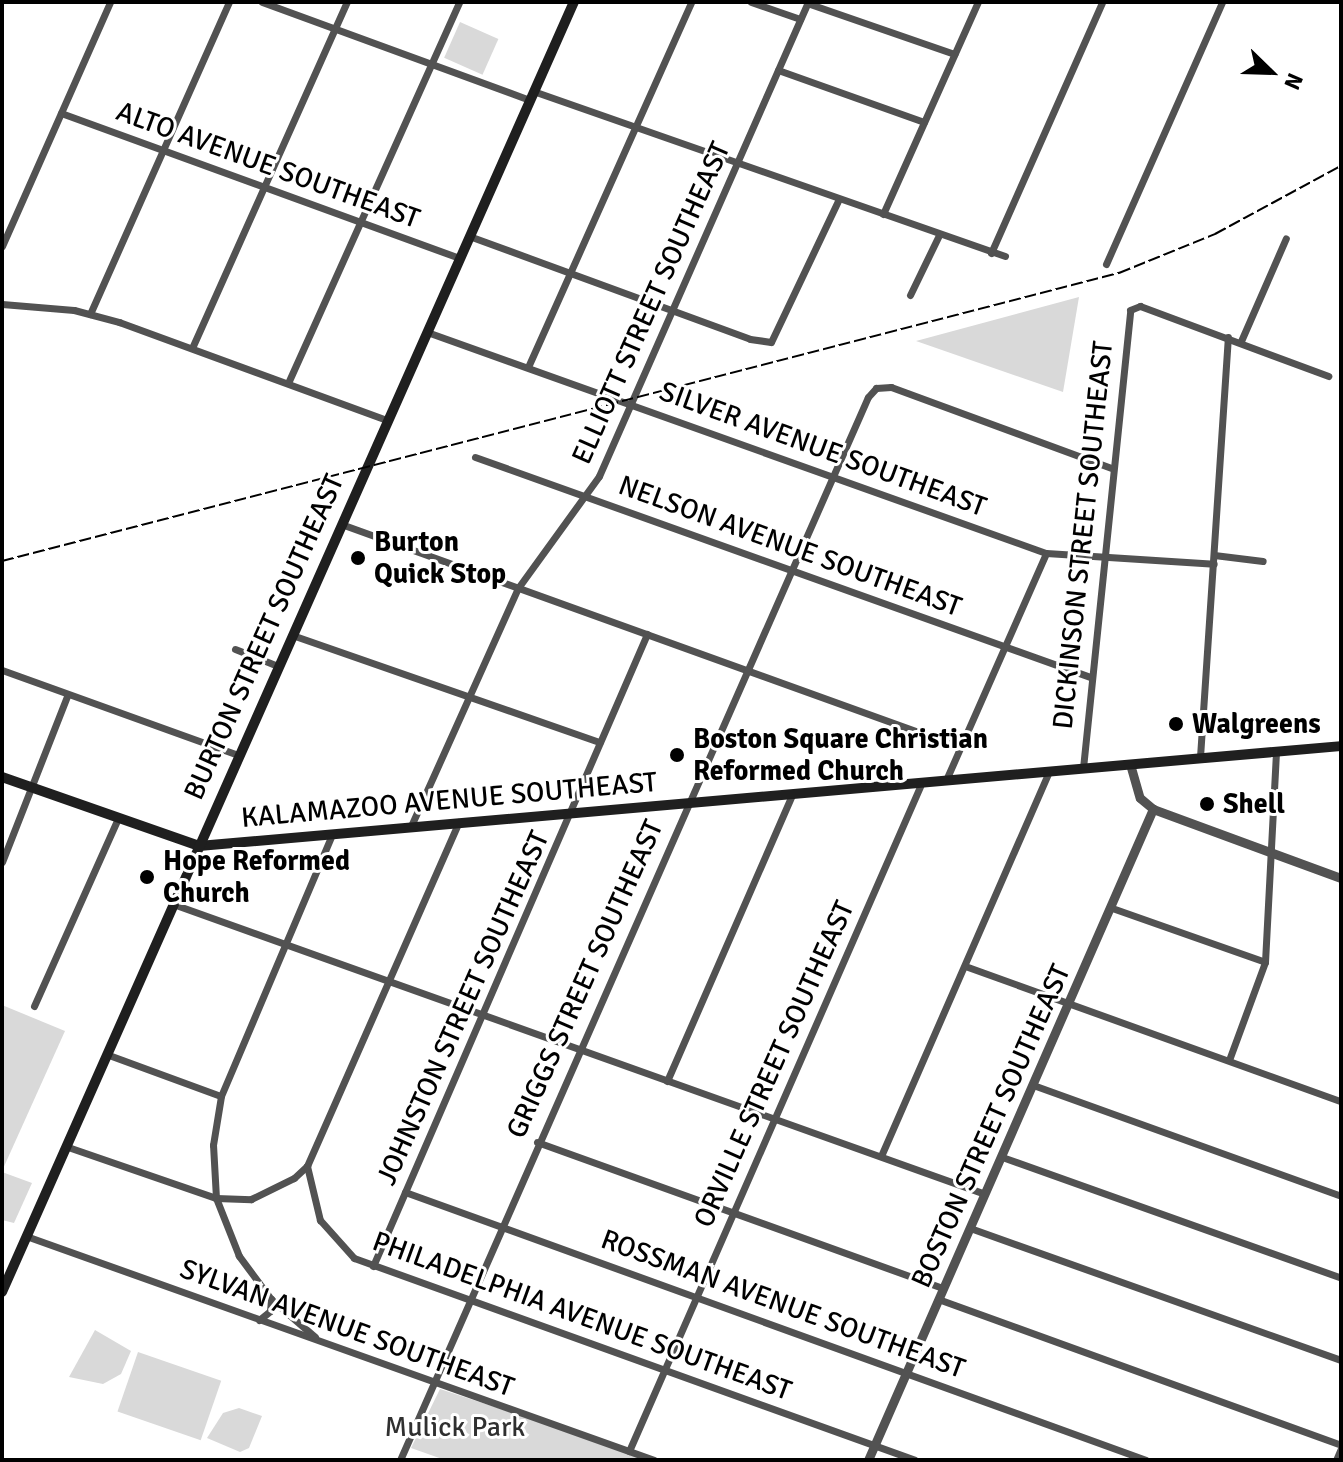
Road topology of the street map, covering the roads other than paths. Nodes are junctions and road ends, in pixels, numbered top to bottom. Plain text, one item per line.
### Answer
1 (110, 2) edge
2 (229, 2) edge
3 (262, 2) edge
4 (347, 2) edge
5 (459, 2) edge
6 (574, 2) edge
7 (691, 2) edge
8 (751, 2) edge
9 (978, 2) edge
10 (1102, 2) edge
11 (1222, 2) edge
12 (808, 3) edge
13 (800, 19) junction
14 (336, 28) junction
15 (954, 54) junction
16 (432, 63) junction
17 (778, 70) junction
18 (532, 96) junction
19 (61, 113) junction
20 (924, 122) junction
21 (634, 128) junction
22 (164, 150) junction
23 (738, 164) junction
24 (264, 187) junction
25 (838, 201) junction
26 (883, 214) junction
27 (361, 222) junction
28 (939, 235) junction
29 (469, 236) junction
30 (1286, 238) dead end
31 (2, 246) edge
32 (991, 253) junction
33 (1005, 256) dead end
34 (459, 258) junction
35 (1106, 264) dead end
36 (569, 274) junction
37 (910, 295) dead end
38 (2, 304) edge
39 (672, 309) junction
40 (90, 314) junction
41 (427, 332) junction
42 (1228, 337) junction
43 (1241, 341) junction
44 (192, 348) junction
45 (528, 367) junction
46 (1328, 376) dead end
47 (288, 383) junction
48 (632, 404) junction
49 (387, 420) junction
50 (475, 457) dead end
51 (1111, 468) junction
52 (833, 476) junction
53 (583, 495) junction
54 (340, 524) junction
55 (1046, 553) junction
56 (1102, 560) junction
57 (1214, 560) junction
58 (1263, 561) dead end
59 (791, 570) junction
60 (518, 588) junction
61 (647, 634) junction
62 (292, 635) junction
63 (1006, 647) junction
64 (235, 649) dead end
65 (278, 666) junction
66 (2, 670) edge
67 (748, 670) junction
68 (1090, 677) junction
69 (68, 694) junction
70 (469, 696) junction
71 (600, 742) junction
72 (1341, 746) edge
73 (960, 747) junction
74 (1276, 751) junction
75 (238, 755) junction
76 (1200, 757) junction
77 (1130, 764) junction
78 (1083, 768) junction
79 (1049, 771) junction
80 (2, 777) edge
81 (946, 780) junction
82 (922, 782) junction
83 (35, 788) junction
84 (793, 793) junction
85 (686, 803) junction
86 (1153, 809) junction
87 (570, 813) junction
88 (118, 818) junction
89 (459, 822) junction
90 (411, 826) junction
91 (332, 834) junction
92 (199, 846) junction
93 (1270, 853) junction
94 (2, 862) edge
95 (1341, 878) edge
96 (173, 904) junction
97 (1112, 908) junction
98 (859, 925) junction
99 (870, 930) dead end
100 (285, 944) junction
101 (1265, 962) junction
102 (965, 966) junction
103 (391, 981) junction
104 (1070, 1004) junction
105 (34, 1006) dead end
106 (485, 1014) junction
107 (581, 1048) junction
108 (106, 1054) junction
109 (1229, 1060) junction
110 (667, 1081) junction
111 (1033, 1085) junction
112 (221, 1096) junction
113 (1341, 1101) edge
114 (774, 1118) junction
115 (537, 1142) junction
116 (65, 1146) junction
117 (881, 1156) junction
118 (1002, 1157) junction
119 (307, 1166) junction
120 (405, 1192) junction
121 (985, 1194) junction
122 (1341, 1196) edge
123 (216, 1198) junction
124 (733, 1213) junction
125 (500, 1226) junction
126 (970, 1228) junction
127 (26, 1236) junction
128 (373, 1266) junction
129 (1341, 1278) edge
130 (943, 1288) junction
131 (2, 1292) edge
132 (696, 1296) junction
133 (271, 1299) junction
134 (938, 1299) junction
135 (468, 1301) junction
136 (259, 1320) junction
137 (327, 1344) junction
138 (1341, 1360) edge
139 (663, 1369) junction
140 (907, 1371) junction
141 (434, 1382) junction
142 (874, 1445) junction
143 (1341, 1447) edge
144 (629, 1451) junction
145 (400, 1460) edge
146 (654, 1460) edge
147 (868, 1460) edge
148 (915, 1460) edge
149 (1146, 1460) edge
150 (1336, 1460) edge

1 - 19 street
2 - 22 street
3 - 14 street
4 - 14 street
5 - 16 street
6 - 18 main road, BURTON STREET SOUTHEAST
7 - 21 street
8 - 13 street
9 - 15 street
10 - 32 street
11 - 35 street
12 - 13 street, ELLIOTT STREET SOUTHEAST
12 - 15 street
13 - 17 street, ELLIOTT STREET SOUTHEAST
14 - 16 street
14 - 24 street
15 - 20 street
16 - 18 street
16 - 27 street
17 - 20 street
17 - 23 street, ELLIOTT STREET SOUTHEAST
18 - 21 street
18 - 29 main road, BURTON STREET SOUTHEAST
19 - 22 street, ALTO AVENUE SOUTHEAST
19 - 31 street
20 - 26 street
21 - 23 street
21 - 36 street
22 - 24 street, ALTO AVENUE SOUTHEAST
22 - 40 street
23 - 25 street
23 - 39 street, ELLIOTT STREET SOUTHEAST
24 - 27 street, ALTO AVENUE SOUTHEAST
24 - 44 street
25 - 26 street
25 - 39 street
26 - 28 street
27 - 34 street, ALTO AVENUE SOUTHEAST
27 - 47 street
28 - 32 street
28 - 37 street
29 - 34 main road, BURTON STREET SOUTHEAST
29 - 36 street
30 - 43 street
32 - 33 street
34 - 41 main road, BURTON STREET SOUTHEAST
36 - 39 street
36 - 45 street
38 - 40 street
39 - 48 street, ELLIOTT STREET SOUTHEAST
40 - 44 street
41 - 45 street, SILVER AVENUE SOUTHEAST
41 - 49 main road, BURTON STREET SOUTHEAST
42 - 43 street
42 - 51 street, DICKINSON STREET SOUTHEAST
42 - 57 street
43 - 46 street
44 - 47 street
45 - 48 street, SILVER AVENUE SOUTHEAST
47 - 49 street
48 - 52 street, SILVER AVENUE SOUTHEAST
48 - 53 street, ELLIOTT STREET SOUTHEAST
49 - 54 main road, BURTON STREET SOUTHEAST
50 - 53 street, NELSON AVENUE SOUTHEAST
51 - 52 street, GRIGGS STREET SOUTHEAST
51 - 56 street, DICKINSON STREET SOUTHEAST
52 - 55 street, SILVER AVENUE SOUTHEAST
52 - 59 street, GRIGGS STREET SOUTHEAST
53 - 59 street, NELSON AVENUE SOUTHEAST
53 - 60 street, ELLIOTT STREET SOUTHEAST
54 - 60 street
54 - 62 main road, BURTON STREET SOUTHEAST
55 - 56 street, SILVER AVENUE SOUTHEAST
55 - 63 street
56 - 57 street, SILVER AVENUE SOUTHEAST
56 - 68 street, DICKINSON STREET SOUTHEAST
57 - 58 street, SILVER AVENUE SOUTHEAST
57 - 76 street
59 - 63 street, NELSON AVENUE SOUTHEAST
59 - 67 street, GRIGGS STREET SOUTHEAST
60 - 61 street
60 - 70 street, ELLIOTT STREET SOUTHEAST
61 - 67 street
61 - 71 street, JOHNSTON STREET SOUTHEAST
62 - 65 main road, BURTON STREET SOUTHEAST
62 - 70 street
63 - 68 street, NELSON AVENUE SOUTHEAST
63 - 73 street
64 - 65 street
65 - 75 main road, BURTON STREET SOUTHEAST
66 - 69 street
67 - 73 street
67 - 85 street, GRIGGS STREET SOUTHEAST
68 - 78 street, DICKINSON STREET SOUTHEAST
69 - 75 street
69 - 83 street
70 - 71 street
70 - 90 street, ELLIOTT STREET SOUTHEAST
71 - 87 street, JOHNSTON STREET SOUTHEAST
72 - 74 main road, KALAMAZOO AVENUE SOUTHEAST
73 - 81 street
74 - 76 main road, KALAMAZOO AVENUE SOUTHEAST
74 - 93 street
75 - 92 main road, BURTON STREET SOUTHEAST
76 - 77 main road, KALAMAZOO AVENUE SOUTHEAST
77 - 78 main road, KALAMAZOO AVENUE SOUTHEAST
77 - 86 street
78 - 79 main road, KALAMAZOO AVENUE SOUTHEAST
79 - 81 main road, KALAMAZOO AVENUE SOUTHEAST
79 - 102 street
80 - 83 main road, KALAMAZOO AVENUE SOUTHEAST
81 - 82 main road, KALAMAZOO AVENUE SOUTHEAST
82 - 84 main road, KALAMAZOO AVENUE SOUTHEAST
82 - 98 street, ORVILLE STREET SOUTHEAST
83 - 88 main road, KALAMAZOO AVENUE SOUTHEAST
83 - 94 street
84 - 85 main road, KALAMAZOO AVENUE SOUTHEAST
84 - 110 street
85 - 87 main road, KALAMAZOO AVENUE SOUTHEAST
85 - 107 street, GRIGGS STREET SOUTHEAST
86 - 93 street
86 - 97 street, BOSTON STREET SOUTHEAST
87 - 89 main road, KALAMAZOO AVENUE SOUTHEAST
87 - 106 street, JOHNSTON STREET SOUTHEAST
88 - 92 main road, KALAMAZOO AVENUE SOUTHEAST
88 - 105 street
89 - 90 main road, KALAMAZOO AVENUE SOUTHEAST
89 - 103 street
90 - 91 main road, KALAMAZOO AVENUE SOUTHEAST
91 - 92 main road, KALAMAZOO AVENUE SOUTHEAST
91 - 100 street
92 - 96 main road, BURTON STREET SOUTHEAST
93 - 95 street
93 - 101 street
96 - 100 street
96 - 108 main road, BURTON STREET SOUTHEAST
97 - 101 street
97 - 104 street, BOSTON STREET SOUTHEAST
98 - 99 street
98 - 114 street, ORVILLE STREET SOUTHEAST
100 - 103 street
100 - 112 street
101 - 109 street
102 - 104 street
102 - 117 street
103 - 106 street
103 - 119 street
104 - 109 street
104 - 111 street, BOSTON STREET SOUTHEAST
106 - 107 street
106 - 120 street, JOHNSTON STREET SOUTHEAST
107 - 110 street
107 - 115 street, GRIGGS STREET SOUTHEAST
108 - 112 street
108 - 116 main road, BURTON STREET SOUTHEAST
109 - 113 street
110 - 114 street
111 - 118 street, BOSTON STREET SOUTHEAST
111 - 122 street
112 - 123 street
114 - 117 street
114 - 124 street, ORVILLE STREET SOUTHEAST
115 - 124 street
115 - 125 street, GRIGGS STREET SOUTHEAST
116 - 123 street
116 - 127 main road, BURTON STREET SOUTHEAST
117 - 121 street
118 - 121 street, BOSTON STREET SOUTHEAST
118 - 129 street
119 - 123 street
119 - 128 street, PHILADELPHIA AVENUE SOUTHEAST
120 - 125 street, ROSSMAN AVENUE SOUTHEAST
120 - 128 street, JOHNSTON STREET SOUTHEAST
121 - 126 street, BOSTON STREET SOUTHEAST
123 - 133 street
124 - 130 street
124 - 132 street, ORVILLE STREET SOUTHEAST
125 - 132 street, ROSSMAN AVENUE SOUTHEAST
125 - 135 street, GRIGGS STREET SOUTHEAST
126 - 130 street, BOSTON STREET SOUTHEAST
126 - 138 street
127 - 131 main road, BURTON STREET SOUTHEAST
127 - 136 street, SYLVAN AVENUE SOUTHEAST
128 - 135 street, PHILADELPHIA AVENUE SOUTHEAST
130 - 134 street, BOSTON STREET SOUTHEAST
132 - 139 street, ORVILLE STREET SOUTHEAST
132 - 140 street, ROSSMAN AVENUE SOUTHEAST
133 - 136 street
133 - 137 street
134 - 140 street, BOSTON STREET SOUTHEAST
134 - 143 street
135 - 139 street, PHILADELPHIA AVENUE SOUTHEAST
135 - 141 street, GRIGGS STREET SOUTHEAST
136 - 137 street, SYLVAN AVENUE SOUTHEAST
137 - 141 street, SYLVAN AVENUE SOUTHEAST
139 - 142 street, PHILADELPHIA AVENUE SOUTHEAST
139 - 144 street, ORVILLE STREET SOUTHEAST
140 - 142 street, BOSTON STREET SOUTHEAST
140 - 149 street, ROSSMAN AVENUE SOUTHEAST
141 - 144 street, SYLVAN AVENUE SOUTHEAST
141 - 145 street, GRIGGS STREET SOUTHEAST
142 - 147 street, BOSTON STREET SOUTHEAST
142 - 148 street, PHILADELPHIA AVENUE SOUTHEAST
143 - 150 street
144 - 146 street, SYLVAN AVENUE SOUTHEAST

